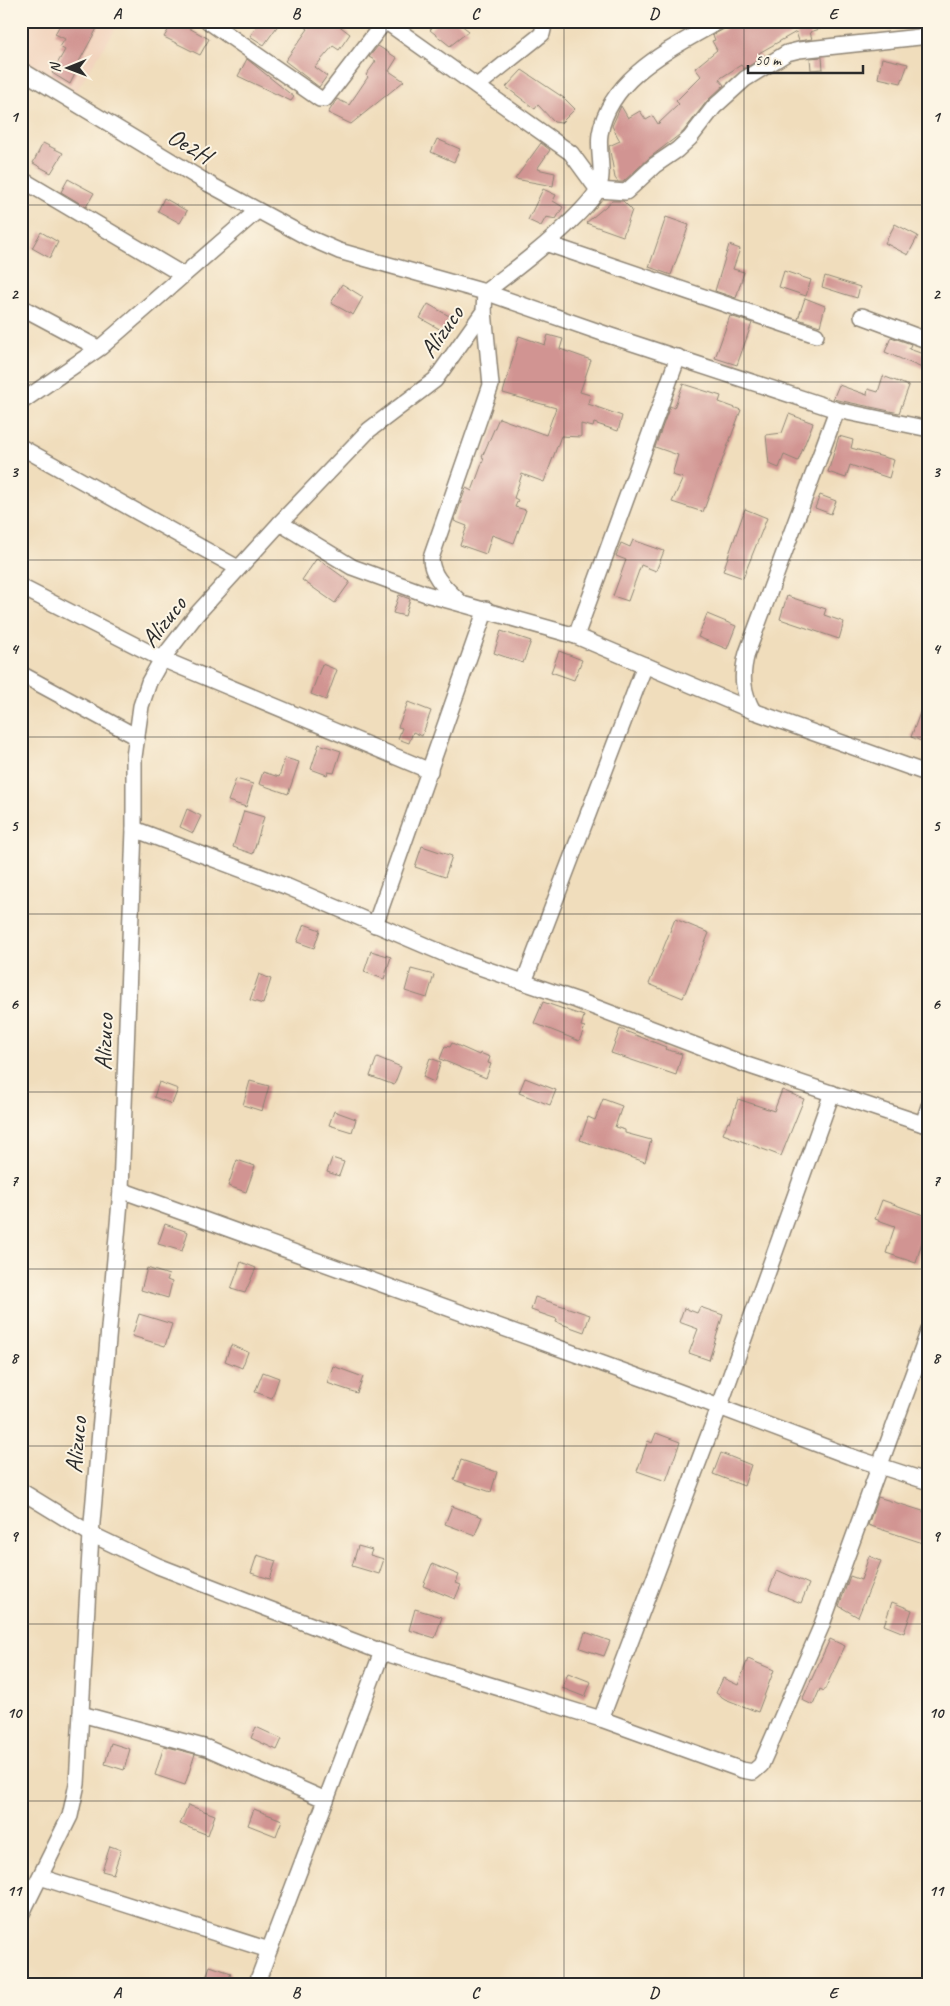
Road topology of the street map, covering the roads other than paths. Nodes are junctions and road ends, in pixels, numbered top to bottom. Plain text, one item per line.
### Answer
1 (208, 21) edge
2 (385, 21) edge
3 (545, 21) edge
4 (719, 21) edge
5 (929, 36) edge
6 (21, 70) edge
7 (477, 86) junction
8 (21, 179) edge
9 (598, 190) junction
10 (257, 211) junction
11 (548, 244) junction
12 (183, 275) junction
13 (485, 292) junction
14 (21, 307) edge
15 (484, 311) junction
16 (862, 316) dead end
17 (816, 335) dead end
18 (929, 342) edge
19 (98, 348) junction
20 (678, 357) junction
21 (21, 402) edge
22 (837, 410) junction
23 (925, 425) edge
24 (21, 446) edge
25 (280, 523) junction
26 (238, 568) junction
27 (21, 587) edge
28 (461, 603) junction
29 (486, 610) junction
30 (576, 636) junction
31 (162, 659) junction
32 (645, 665) junction
33 (21, 674) edge
34 (753, 711) junction
35 (137, 737) junction
36 (430, 771) junction
37 (929, 774) edge
38 (134, 829) junction
39 (376, 925) junction
40 (524, 982) junction
41 (832, 1093) junction
42 (929, 1106) edge
43 (926, 1125) edge
44 (121, 1190) junction
45 (929, 1330) edge
46 (720, 1408) junction
47 (881, 1466) junction
48 (929, 1482) edge
49 (21, 1491) edge
50 (92, 1534) junction
51 (382, 1652) junction
52 (81, 1714) junction
53 (601, 1719) junction
54 (326, 1800) junction
55 (40, 1877) junction
56 (21, 1914) edge
57 (269, 1950) junction
58 (256, 1985) edge

1 - 2 street
2 - 7 street
3 - 7 street
4 - 9 street
5 - 9 street
6 - 10 street, Oe2H
7 - 9 street
8 - 12 street
9 - 11 street
10 - 12 street
10 - 13 street, Oe2H
11 - 13 street
11 - 17 street
12 - 19 street
13 - 15 street, Alizuco
13 - 20 street, Oe2H
14 - 19 street
15 - 25 street, Alizuco
15 - 28 street
16 - 18 street
19 - 21 street
20 - 22 street, Oe2H
20 - 30 street
22 - 23 street, Oe2H
22 - 34 street
24 - 26 street
25 - 26 street, Alizuco
25 - 28 street
26 - 31 street, Alizuco
27 - 31 street
28 - 29 street
29 - 30 street
29 - 36 street
30 - 32 street
31 - 35 street, Alizuco
31 - 36 street
32 - 34 street
32 - 40 street
33 - 35 street
34 - 37 street
35 - 38 street, Alizuco
36 - 39 street
38 - 39 street
38 - 44 street, Alizuco
39 - 40 street
40 - 41 street
41 - 43 street
41 - 46 street
42 - 43 street
44 - 46 street
44 - 50 street, Alizuco
45 - 47 street
46 - 47 street
46 - 53 street
47 - 48 street
47 - 53 street
49 - 50 street
50 - 51 street
50 - 52 street, Alizuco
51 - 53 street
51 - 54 street
52 - 54 street
52 - 55 street, Alizuco
54 - 57 street
55 - 56 street, Alizuco
55 - 57 street
57 - 58 street

